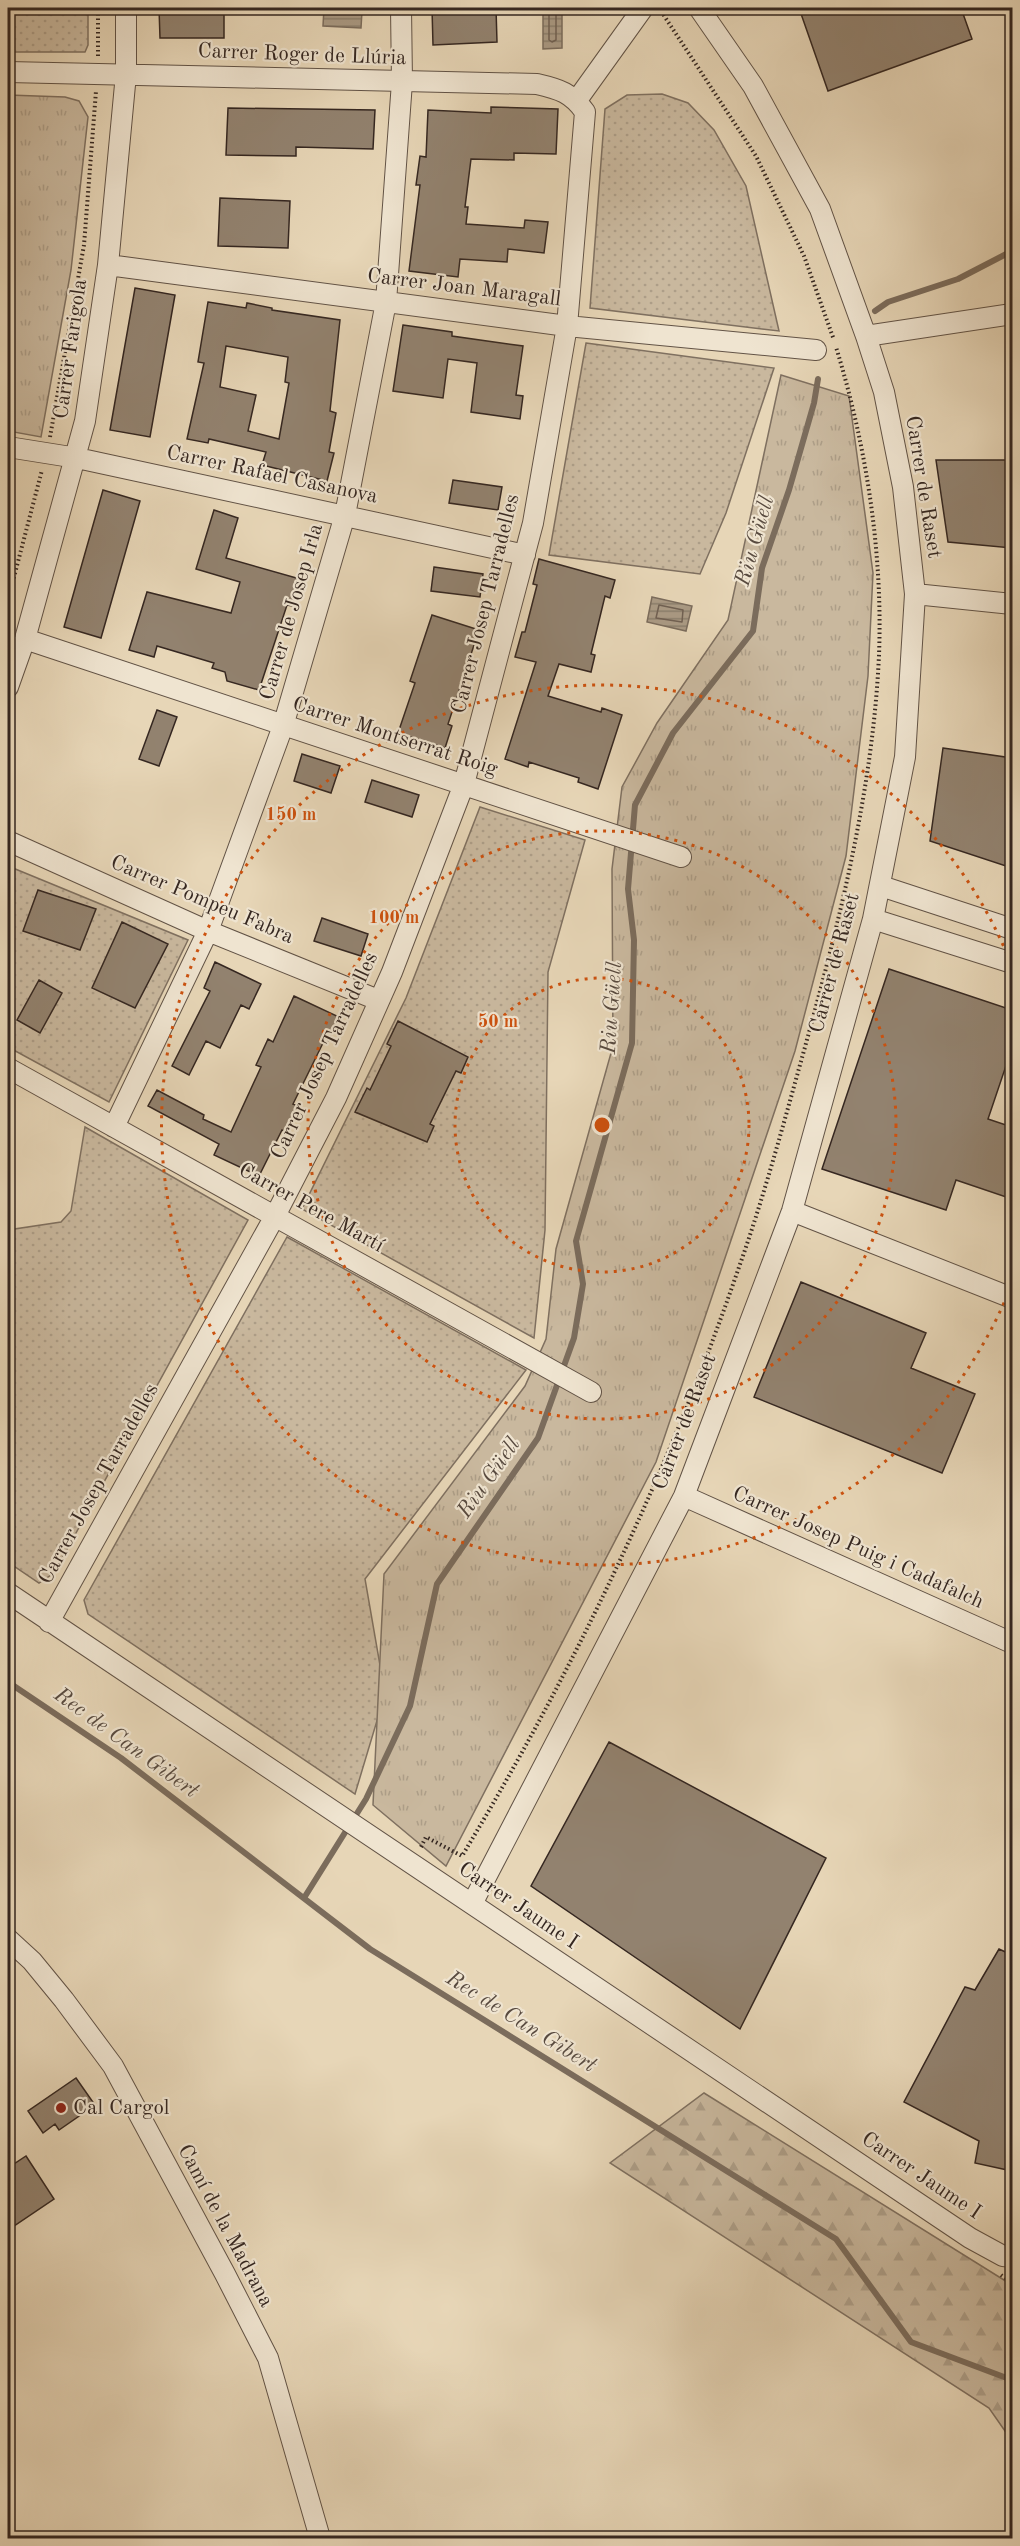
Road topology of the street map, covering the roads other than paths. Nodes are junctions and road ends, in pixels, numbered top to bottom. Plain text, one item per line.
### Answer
1 (126, 8) edge
2 (401, 8) edge
3 (643, 8) edge
4 (699, 8) edge
5 (8, 72) edge
6 (126, 74) junction
7 (402, 82) junction
8 (581, 106) junction
9 (108, 265) junction
10 (386, 302) junction
11 (1012, 314) edge
12 (567, 326) junction
13 (867, 336) junction
14 (816, 350) dead end
15 (8, 447) edge
16 (77, 458) junction
17 (345, 514) junction
18 (525, 555) junction
19 (915, 594) junction
20 (1012, 604) edge
21 (25, 639) junction
22 (8, 687) edge
23 (283, 726) junction
24 (464, 784) junction
25 (8, 841) edge
26 (681, 857) dead end
27 (881, 886) junction
28 (873, 918) junction
29 (1012, 929) edge
30 (208, 931) junction
31 (1012, 963) edge
32 (378, 1000) junction
33 (8, 1068) edge
34 (114, 1127) junction
35 (792, 1212) junction
36 (275, 1216) junction
37 (1012, 1298) edge
38 (591, 1392) dead end
39 (684, 1496) junction
40 (8, 1593) edge
41 (50, 1622) junction
42 (1012, 1643) edge
43 (472, 1904) junction
44 (8, 1939) edge
45 (1008, 2256) edge
46 (320, 2538) edge

1 - 6 street, Carrer Farigola
2 - 7 street, Carrer de Josep Irla
3 - 8 street
4 - 13 street, Carrer de Raset
5 - 6 street, Carrer Roger de Llúria
6 - 7 street, Carrer Roger de Llúria
6 - 9 street, Carrer Farigola
7 - 8 street, Carrer Roger de Llúria
7 - 10 street, Carrer de Josep Irla
8 - 12 street, Carrer Josep Tarradelles
9 - 10 street, Carrer Joan Maragall
9 - 16 street, Carrer Farigola
10 - 12 street, Carrer Joan Maragall
10 - 17 street, Carrer de Josep Irla
11 - 13 street
12 - 14 street, Carrer Joan Maragall
12 - 18 street, Carrer Josep Tarradelles
13 - 19 street, Carrer de Raset
15 - 16 street, Carrer Rafael Casanova
16 - 17 street, Carrer Rafael Casanova
16 - 21 street, Carrer Farigola
17 - 18 street, Carrer Rafael Casanova
17 - 23 street, Carrer de Josep Irla
18 - 24 street, Carrer Josep Tarradelles
19 - 20 street
19 - 27 street, Carrer de Raset
21 - 22 street, Carrer Farigola
21 - 23 street, Carrer Montserrat Roig
23 - 24 street, Carrer Montserrat Roig
23 - 30 street, Carrer de Josep Irla
24 - 26 street, Carrer Montserrat Roig
24 - 32 street, Carrer Josep Tarradelles
25 - 30 street, Carrer Pompeu Fabra
27 - 28 street, Carrer de Raset
27 - 29 street
28 - 31 street
28 - 35 street, Carrer de Raset
30 - 32 street, Carrer Pompeu Fabra
30 - 34 street, Carrer de Josep Irla
32 - 36 street, Carrer Josep Tarradelles
33 - 34 street, Carrer Pere Martí
34 - 36 street, Carrer Pere Martí
35 - 37 street
35 - 39 street, Carrer de Raset
36 - 38 street, Carrer Pere Martí
36 - 41 street, Carrer Josep Tarradelles
39 - 42 street, Carrer Josep Puig i Cadafalch
39 - 43 street, Carrer de Raset
40 - 41 street, Carrer Jaume I
41 - 43 street, Carrer Jaume I
43 - 45 street, Carrer Jaume I
44 - 46 street, Camí de la Madrana

